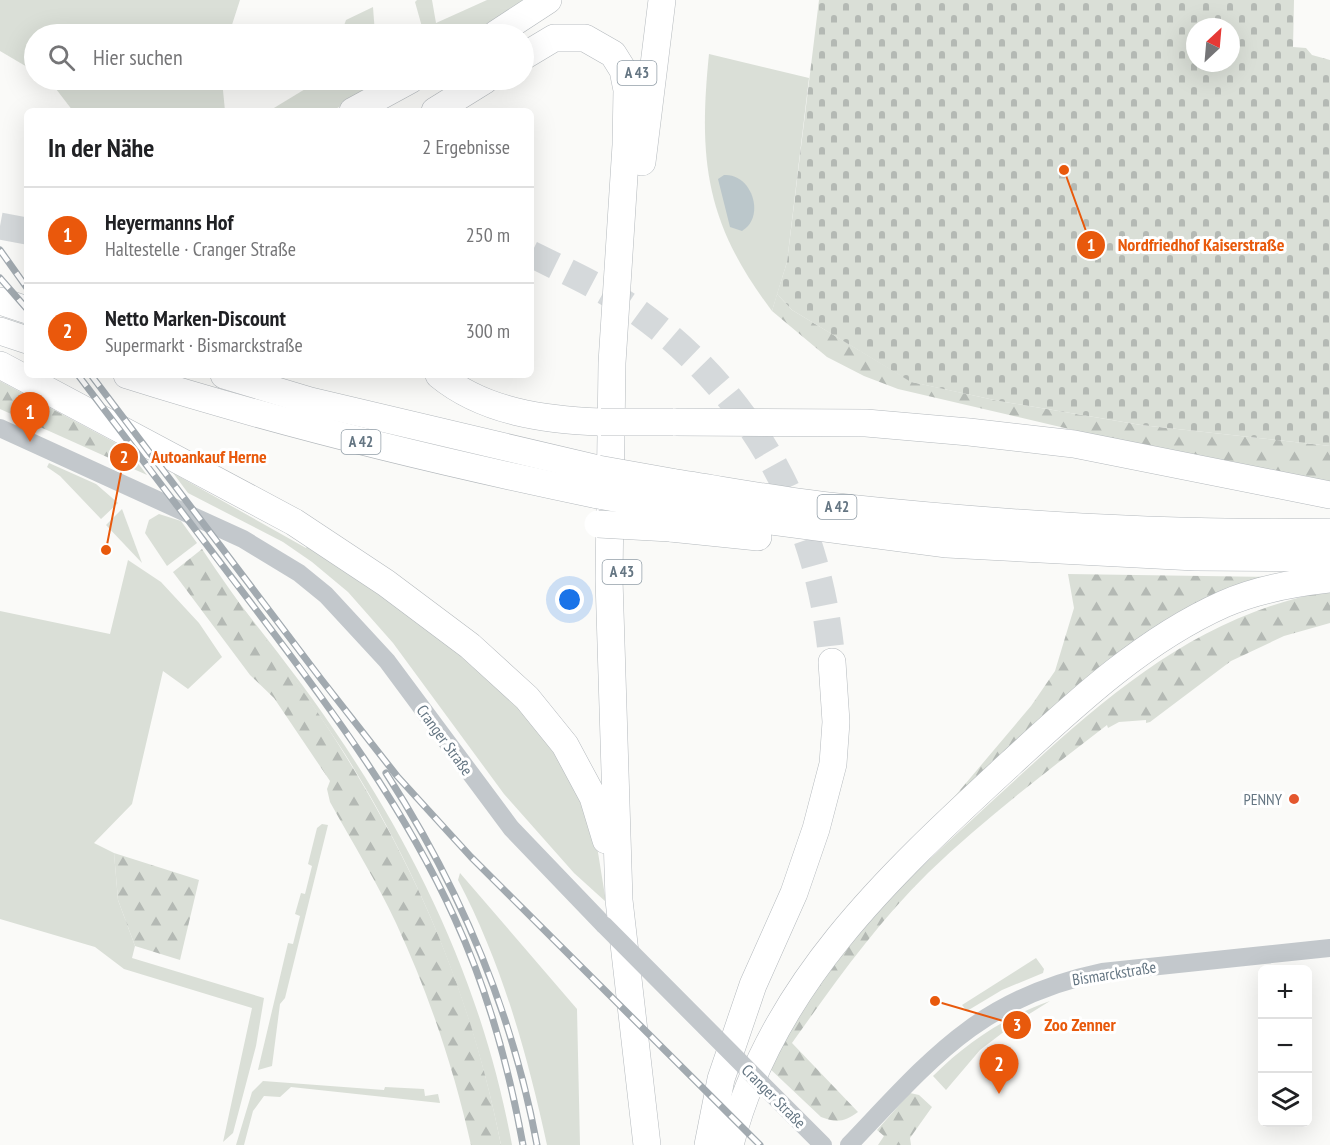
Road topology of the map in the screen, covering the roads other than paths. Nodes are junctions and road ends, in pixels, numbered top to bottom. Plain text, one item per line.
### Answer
1 (548, 0) edge
2 (648, 0) edge
3 (662, 0) edge
4 (511, 24) edge
5 (534, 49) edge
6 (392, 90) edge
7 (469, 90) edge
8 (359, 108) edge
9 (440, 108) edge
10 (626, 146) junction
11 (24, 296) edge
12 (0, 299) edge
13 (24, 309) edge
14 (0, 331) edge
15 (24, 339) edge
16 (0, 365) edge
17 (24, 378) edge
18 (24, 378) edge
19 (137, 378) edge
20 (234, 378) edge
21 (444, 378) edge
22 (0, 428) edge
23 (598, 482) junction
24 (1330, 495) edge
25 (670, 506) junction
26 (597, 524) dead end
27 (1330, 532) edge
28 (1066, 538) junction
29 (1330, 558) edge
30 (1330, 579) edge
31 (832, 662) tunnel mouth
32 (619, 900) junction
33 (1330, 948) edge
34 (646, 1145) edge
35 (660, 1145) edge
36 (708, 1145) edge
37 (730, 1145) edge
38 (823, 1145) edge
39 (849, 1145) edge

1 - 4 highway
2 - 10 highway, A 43
3 - 35 highway, A 43
5 - 10 highway
6 - 8 highway
7 - 9 highway
10 - 32 highway, A 43
11 - 12 highway
12 - 13 highway
14 - 15 highway
16 - 17 highway
18 - 32 highway
19 - 23 highway, A 42
20 - 23 highway, A 42
21 - 24 highway, bridge
22 - 38 street, Cranger Straße, bridge
23 - 25 highway, A 42, bridge
25 - 26 highway, bridge
25 - 28 highway, A 42
25 - 28 highway, A 42
27 - 28 highway, A 42
28 - 29 highway, A 42
30 - 37 highway
31 - 36 highway
32 - 34 highway, A 43
33 - 39 street, Bismarckstraße

